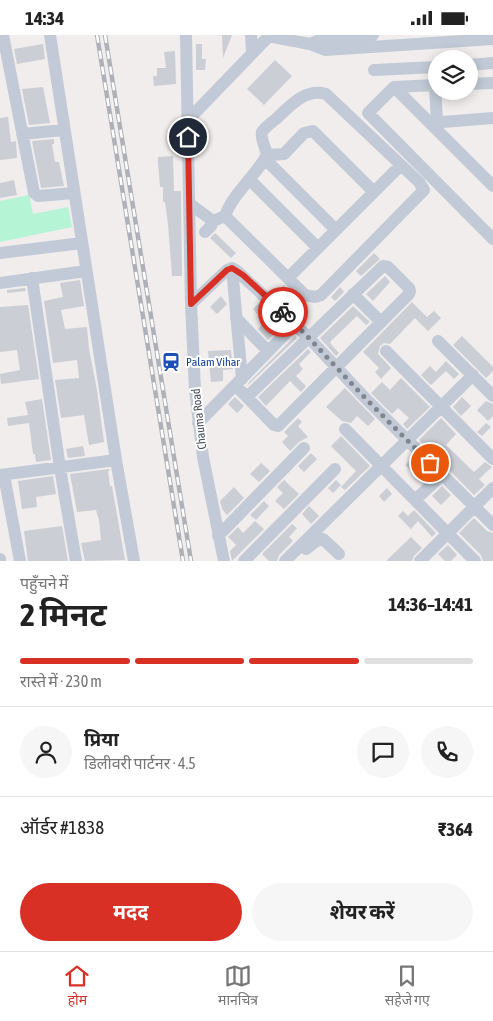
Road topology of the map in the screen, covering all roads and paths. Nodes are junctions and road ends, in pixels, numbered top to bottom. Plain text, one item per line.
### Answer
1 (3, 35) edge
2 (50, 35) edge
3 (186, 35) edge
4 (252, 35) edge
5 (373, 35) edge
6 (269, 36) edge
7 (493, 39) edge
8 (310, 44) junction
9 (252, 52) junction
10 (493, 63) edge
11 (478, 64) edge
12 (428, 67) edge
13 (374, 70) dead end
14 (493, 83) edge
15 (478, 84) edge
16 (428, 85) edge
17 (394, 87) junction
18 (435, 100) edge
19 (493, 119) edge
20 (188, 120) junction
21 (434, 122) junction
22 (64, 130) junction
23 (22, 134) junction
24 (266, 157) junction
25 (401, 165) junction
26 (250, 180) junction
27 (493, 185) edge
28 (374, 192) junction
29 (74, 193) junction
30 (190, 203) junction
31 (225, 215) junction
32 (214, 221) junction
33 (336, 230) junction
34 (206, 232) dead end
35 (493, 239) edge
36 (82, 243) junction
37 (318, 248) junction
38 (0, 253) edge
39 (232, 268) junction
40 (86, 271) junction
41 (32, 278) junction
42 (288, 278) junction
43 (0, 283) edge
44 (353, 294) junction
45 (191, 304) junction
46 (236, 318) junction
47 (381, 322) junction
48 (295, 324) junction
49 (308, 337) junction
50 (438, 341) dead end
51 (268, 351) junction
52 (386, 351) dead end
53 (336, 367) junction
54 (473, 375) junction
55 (239, 382) junction
56 (493, 396) edge
57 (247, 397) junction
58 (440, 407) junction
59 (198, 423) junction
60 (345, 429) dead end
61 (406, 439) junction
62 (304, 448) dead end
63 (493, 459) edge
64 (116, 460) junction
65 (380, 465) junction
66 (60, 468) junction
67 (335, 469) dead end
68 (2, 475) edge
69 (442, 475) junction
70 (493, 488) edge
71 (416, 501) junction
72 (475, 506) junction
73 (493, 525) edge
74 (448, 533) junction
75 (218, 536) junction
76 (340, 554) dead end
77 (20, 561) edge
78 (76, 561) edge
79 (134, 561) edge
80 (224, 561) edge
81 (244, 561) edge
82 (285, 561) edge
83 (293, 561) edge
84 (420, 561) edge
85 (475, 561) edge

1 - 23 street
2 - 22 street
3 - 20 street, Chauma Road
4 - 9 street
5 - 8 street
6 - 8 street
6 - 9 street
7 - 8 street
9 - 20 street
10 - 11 street
12 - 13 street
14 - 15 street
16 - 17 street
17 - 21 street
17 - 35 street
18 - 21 street
19 - 21 street
20 - 30 street, Chauma Road
21 - 27 street
22 - 23 street
22 - 29 street
23 - 29 street
24 - 25 street
24 - 26 street
24 - 28 street
24 - 33 street
25 - 28 street
25 - 42 street
26 - 31 street
26 - 37 street
28 - 33 street
29 - 36 street
30 - 32 street
30 - 45 street, Chauma Road
31 - 32 street
31 - 42 street
32 - 34 street
33 - 37 street
36 - 38 street
36 - 40 street
37 - 42 street
39 - 45 street
39 - 46 street
39 - 48 street
40 - 41 street
40 - 64 street
41 - 43 street
41 - 66 street
44 - 47 street
44 - 47 street
44 - 49 street
45 - 59 street, Chauma Road
46 - 51 street
46 - 55 street
47 - 53 street
48 - 49 street
48 - 51 street
49 - 53 street
49 - 57 street
50 - 54 street
51 - 55 street
52 - 58 street
53 - 57 street
53 - 61 street
54 - 56 street
54 - 58 street
55 - 57 street
55 - 59 street
58 - 61 street
58 - 63 street
59 - 75 street, Chauma Road
60 - 65 street
61 - 65 street
61 - 69 street
62 - 75 street
64 - 66 street
64 - 79 street
65 - 71 street
65 - 82 street
66 - 68 street
66 - 78 street
67 - 81 street
68 - 77 street
69 - 71 street
69 - 72 street
70 - 72 street
71 - 74 street
72 - 73 street
72 - 74 street
74 - 84 street
74 - 85 street
75 - 80 street, Chauma Road
76 - 83 street

